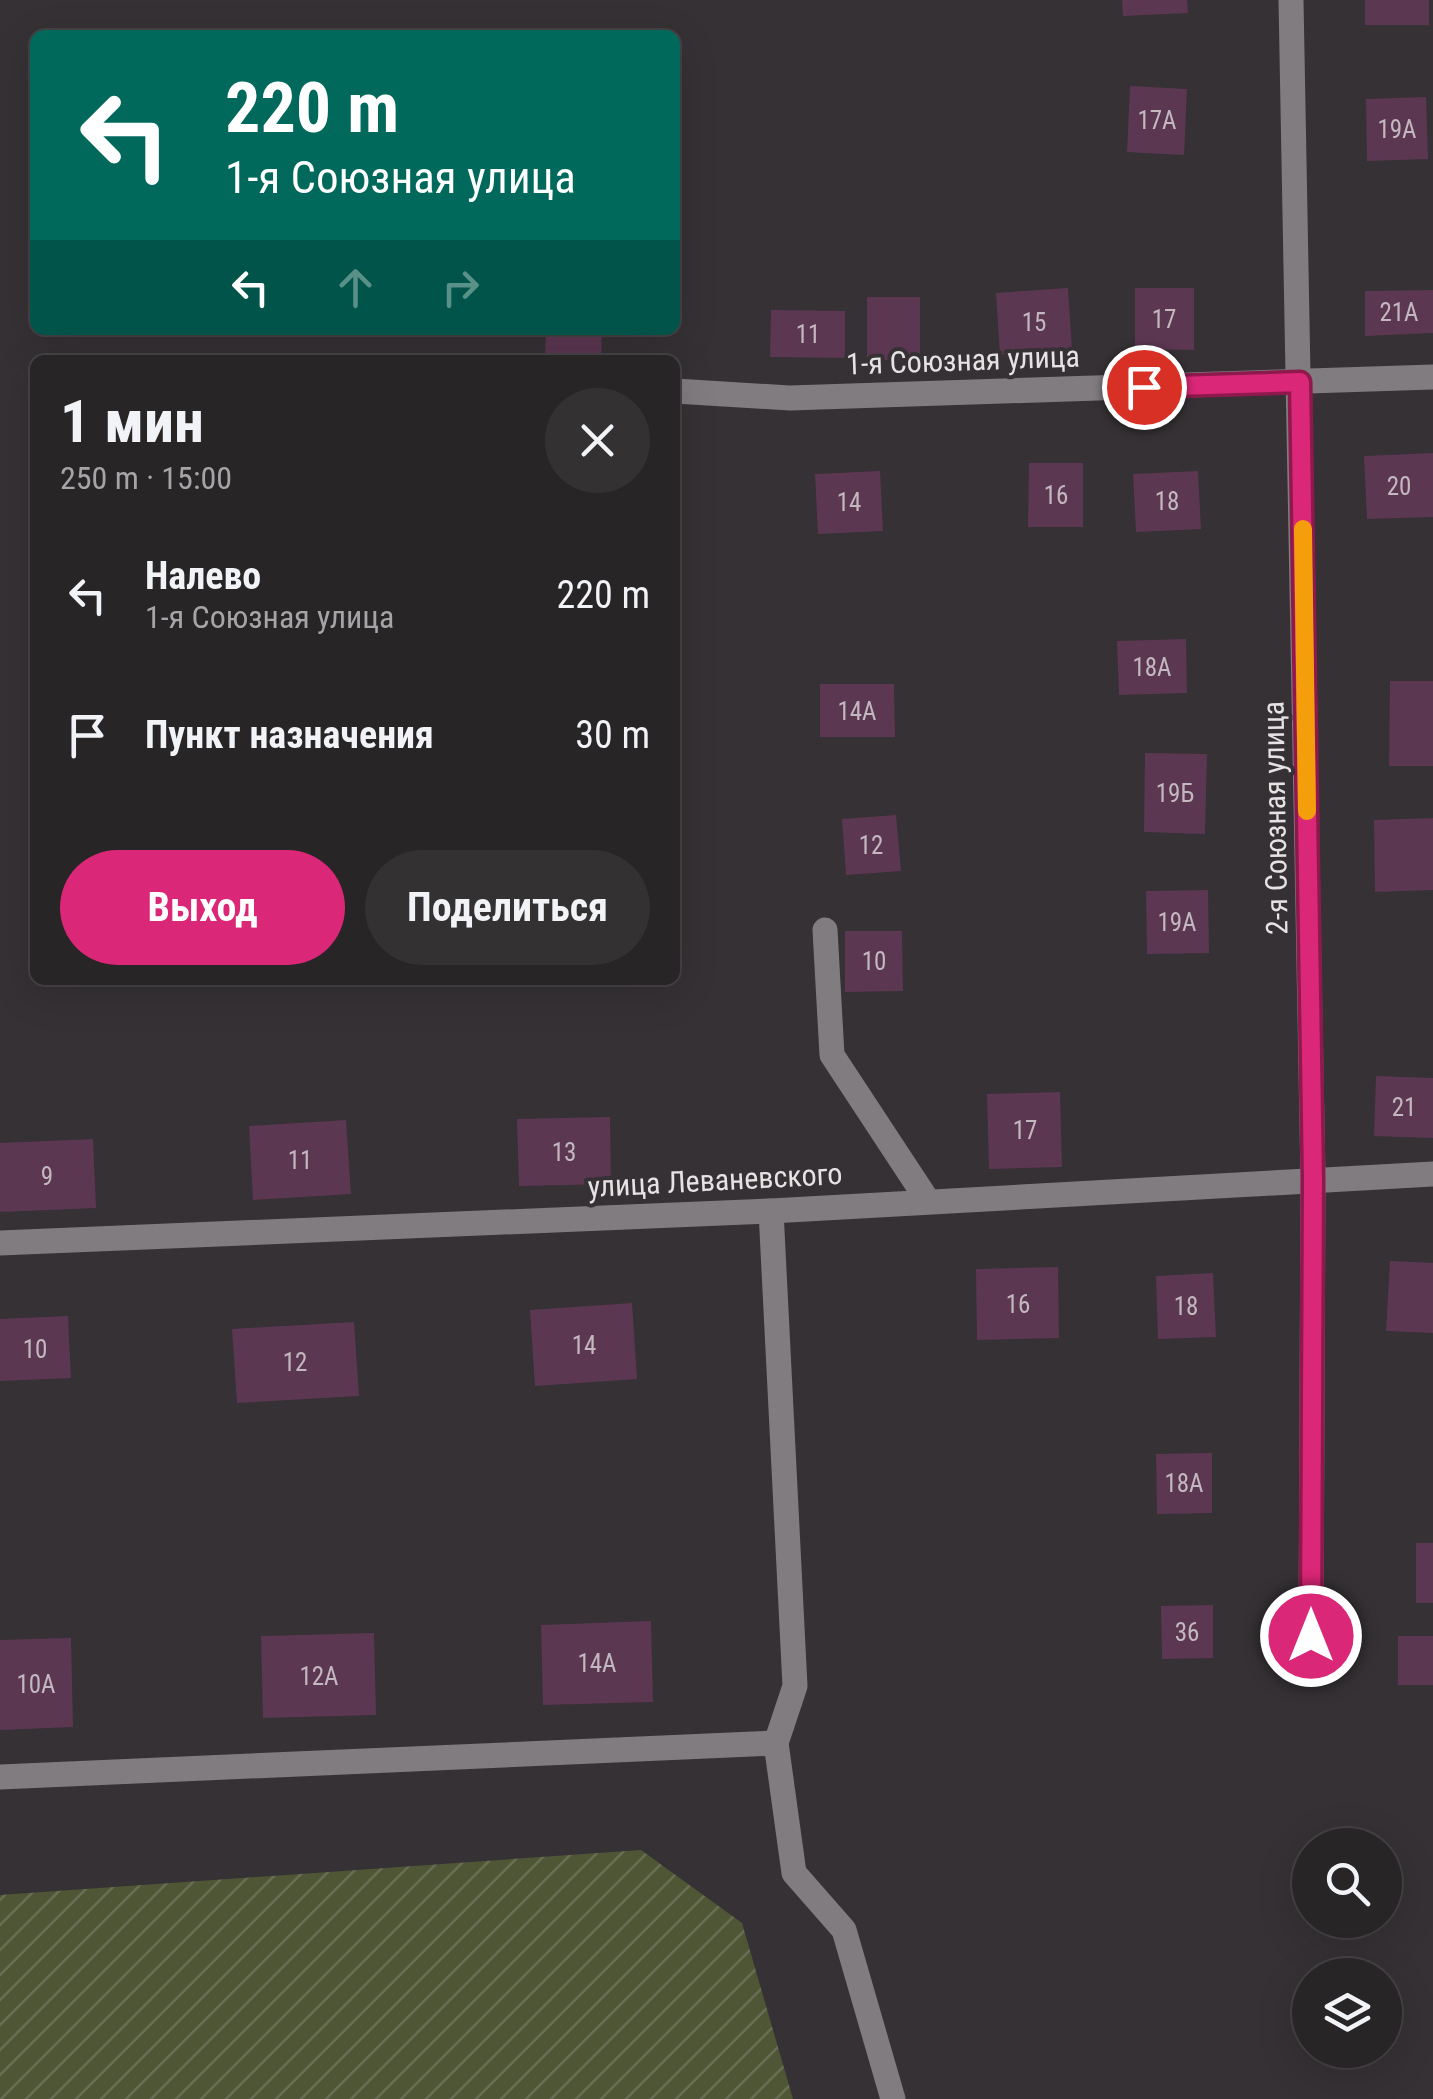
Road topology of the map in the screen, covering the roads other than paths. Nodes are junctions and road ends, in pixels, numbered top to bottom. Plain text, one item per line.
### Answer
1 (1291, 0) edge
2 (1433, 377) edge
3 (1300, 382) junction
4 (680, 391) edge
5 (825, 930) dead end
6 (1433, 1174) edge
7 (1313, 1178) junction
8 (928, 1201) junction
9 (772, 1211) junction
10 (0, 1243) edge
11 (1311, 1636) dead end
12 (776, 1743) junction
13 (0, 1776) edge
14 (893, 2099) edge

1 - 3 street, 2-я Союзная улица
2 - 3 street, 1-я Союзная улица
3 - 4 street, 1-я Союзная улица
3 - 7 street, 2-я Союзная улица
5 - 8 street
6 - 7 street, улица Леваневского
7 - 8 street, улица Леваневского
7 - 11 street, 2-я Союзная улица
8 - 9 street, улица Леваневского
9 - 10 street, улица Леваневского
9 - 12 street
12 - 13 street
12 - 14 street

